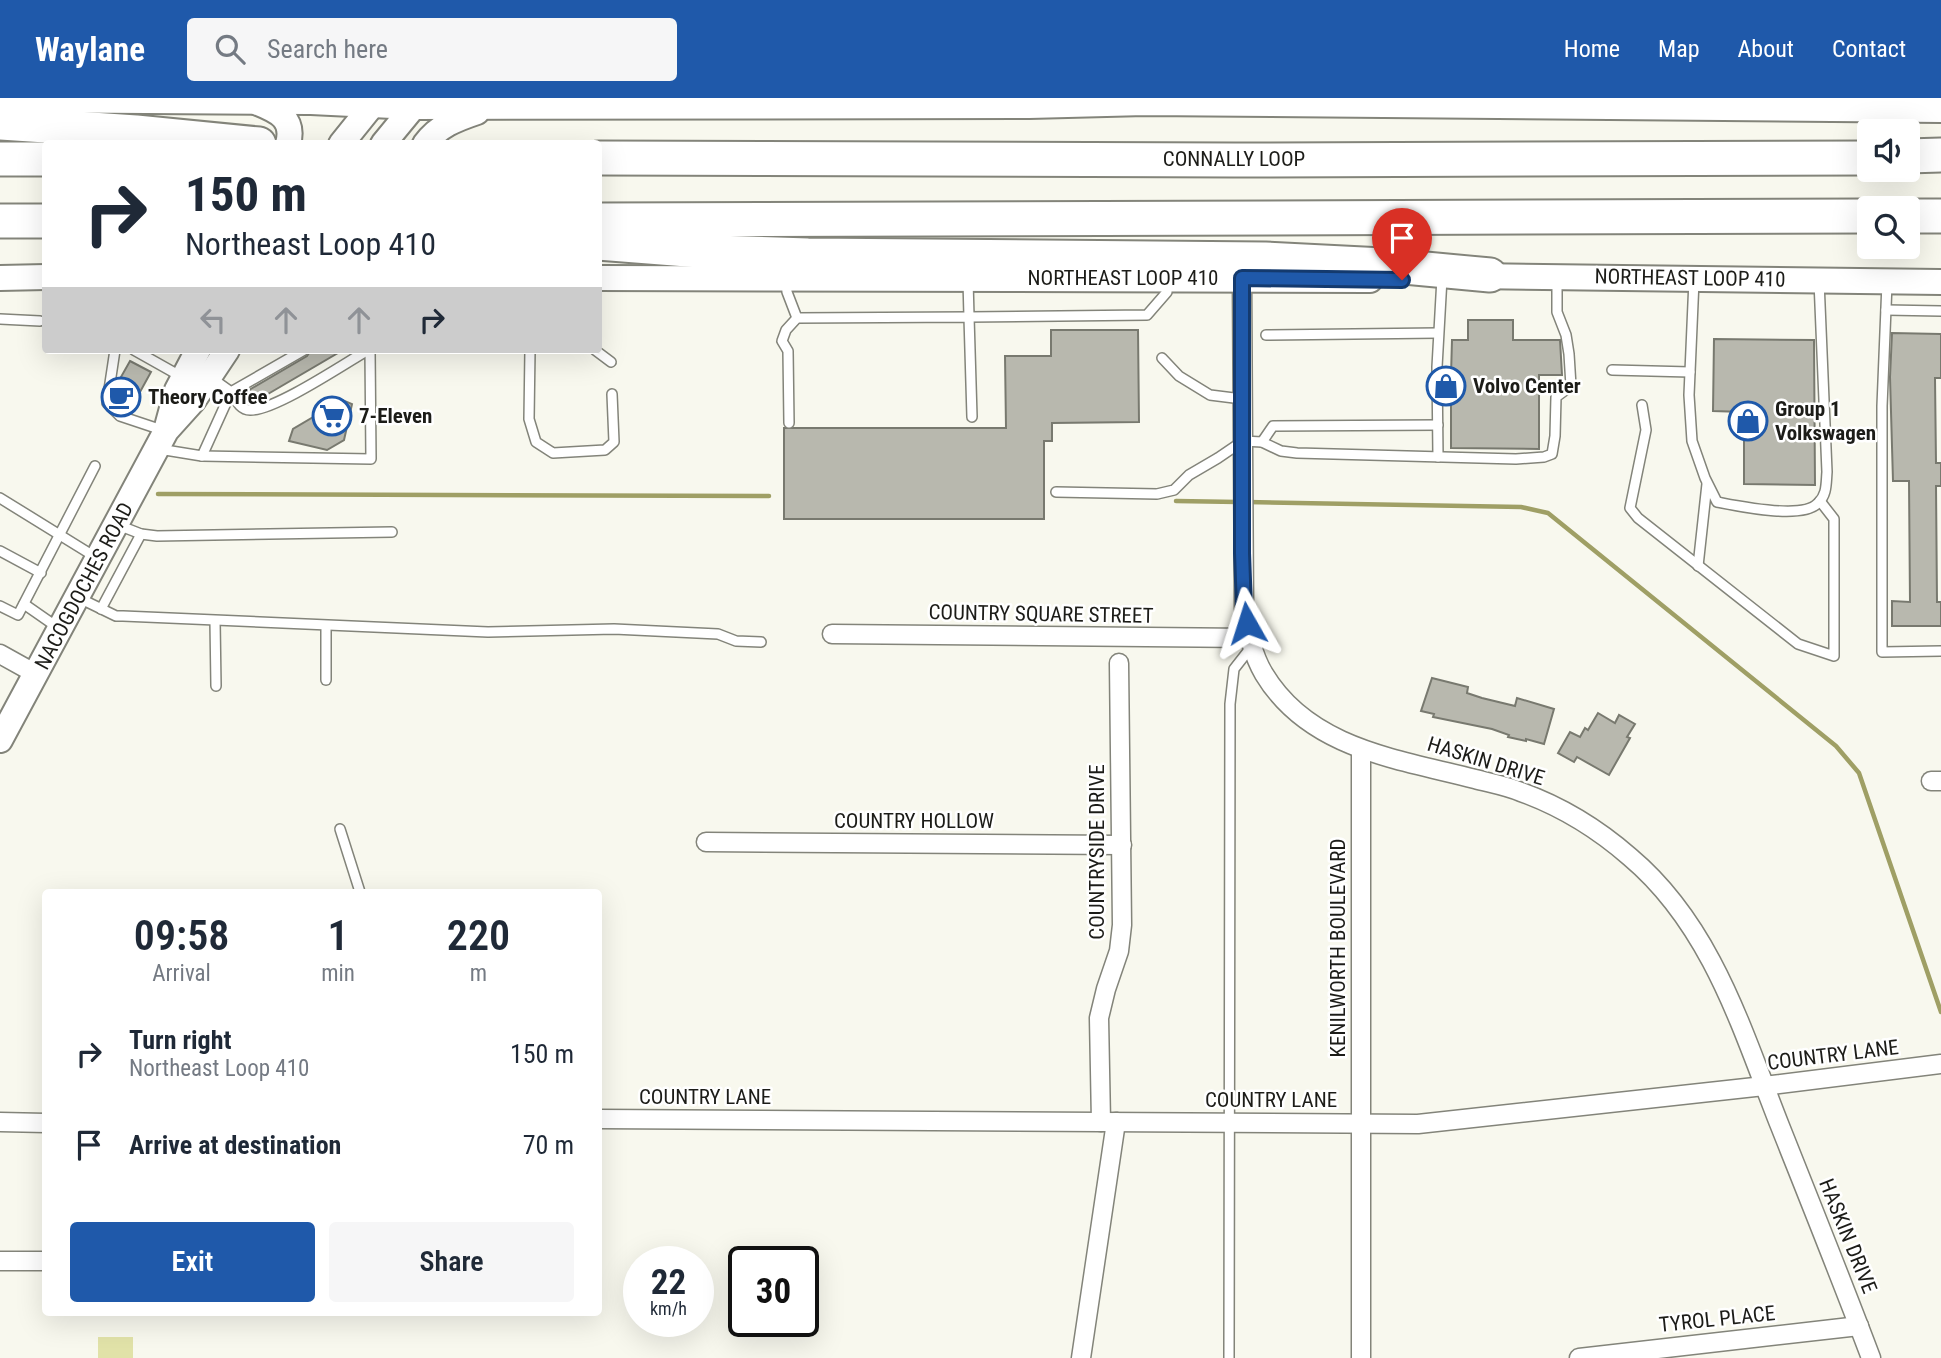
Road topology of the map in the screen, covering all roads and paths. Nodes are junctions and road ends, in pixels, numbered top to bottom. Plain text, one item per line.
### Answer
1 (164, 99) edge
2 (0, 100) edge
3 (317, 100) edge
4 (251, 101) junction
5 (374, 102) edge
6 (416, 102) edge
7 (601, 102) edge
8 (712, 102) edge
9 (857, 102) edge
10 (935, 102) edge
11 (1029, 102) edge
12 (1424, 102) edge
13 (1582, 102) edge
14 (511, 103) edge
15 (1720, 103) edge
16 (1941, 110) edge
17 (0, 123) edge
18 (218, 140) edge
19 (289, 140) edge
20 (344, 140) edge
21 (386, 140) edge
22 (428, 140) edge
23 (1920, 157) edge
24 (1941, 157) edge
25 (602, 158) edge
26 (1857, 158) edge
27 (0, 159) edge
28 (42, 159) edge
29 (1857, 216) edge
30 (1920, 216) edge
31 (1941, 216) edge
32 (602, 220) edge
33 (0, 221) edge
34 (42, 221) edge
35 (602, 243) edge
36 (1490, 275) junction
37 (1557, 276) junction
38 (42, 277) edge
39 (0, 278) edge
40 (602, 278) edge
41 (786, 278) junction
42 (968, 278) junction
43 (1167, 278) junction
44 (1242, 278) junction
45 (1442, 278) junction
46 (1694, 278) junction
47 (1819, 280) junction
48 (1887, 281) junction
49 (1941, 282) edge
50 (1886, 310) junction
51 (1941, 310) edge
52 (969, 317) junction
53 (797, 318) junction
54 (0, 319) edge
55 (40, 321) dead end
56 (1438, 333) junction
57 (1266, 335) dead end
58 (114, 354) edge
59 (155, 354) edge
60 (216, 354) edge
61 (297, 354) edge
62 (362, 354) edge
63 (369, 354) edge
64 (530, 354) edge
65 (600, 354) edge
66 (1162, 358) dead end
67 (196, 362) edge
68 (611, 362) dead end
69 (1612, 370) dead end
70 (1690, 372) junction
71 (231, 392) junction
72 (612, 394) dead end
73 (1242, 399) junction
74 (1642, 405) dead end
75 (972, 417) dead end
76 (789, 424) dead end
77 (1438, 425) junction
78 (162, 440) junction
79 (1242, 441) junction
80 (1262, 442) junction
81 (202, 456) junction
82 (1438, 457) junction
83 (95, 466) dead end
84 (1707, 483) junction
85 (1056, 492) dead end
86 (0, 498) edge
87 (1820, 501) junction
88 (117, 524) junction
89 (392, 532) dead end
90 (141, 534) junction
91 (60, 535) junction
92 (0, 551) edge
93 (98, 558) junction
94 (1698, 566) junction
95 (41, 573) junction
96 (78, 597) junction
97 (24, 604) junction
98 (0, 606) edge
99 (101, 609) junction
100 (215, 621) junction
101 (326, 626) junction
102 (60, 629) junction
103 (831, 634) dead end
104 (761, 642) dead end
105 (1251, 642) junction
106 (1941, 651) edge
107 (0, 654) edge
108 (1119, 663) dead end
109 (36, 674) junction
110 (326, 680) dead end
111 (216, 686) dead end
112 (0, 740) edge
113 (1361, 749) junction
114 (340, 829) dead end
115 (706, 842) dead end
116 (1122, 845) junction
117 (359, 889) edge
118 (1940, 1065) edge
119 (1764, 1086) junction
120 (602, 1119) edge
121 (0, 1122) edge
122 (1108, 1122) junction
123 (42, 1123) edge
124 (1228, 1123) junction
125 (1361, 1123) junction
126 (0, 1261) edge
127 (42, 1261) edge
128 (1859, 1326) junction
129 (1081, 1358) edge
130 (1229, 1358) edge
131 (1361, 1358) edge
132 (1579, 1358) edge
133 (1871, 1358) edge

1 - 2 main road
1 - 4 main road
3 - 4 main road
3 - 5 main road
4 - 19 main road
5 - 6 main road
5 - 20 main road
6 - 14 main road
6 - 21 main road
7 - 8 main road
7 - 14 main road
8 - 9 main road
9 - 10 main road
10 - 11 main road
11 - 12 main road
12 - 13 main road
13 - 15 main road
14 - 22 main road
15 - 16 main road
17 - 18 highway
23 - 24 highway
25 - 26 highway, CONNALLY LOOP
27 - 28 highway
29 - 32 highway
30 - 31 highway
33 - 34 highway
35 - 36 highway
36 - 37 main road, NORTHEAST LOOP 410
36 - 45 main road, NORTHEAST LOOP 410
37 - 46 main road, NORTHEAST LOOP 410
37 - 82 lane
38 - 39 main road
40 - 41 main road, NORTHEAST LOOP 410
41 - 42 main road, NORTHEAST LOOP 410
41 - 53 lane
42 - 43 main road, NORTHEAST LOOP 410
42 - 52 lane
43 - 44 main road, NORTHEAST LOOP 410
43 - 52 lane
44 - 45 main road, NORTHEAST LOOP 410
44 - 73 street, HASKIN DRIVE
45 - 56 lane
46 - 47 main road, NORTHEAST LOOP 410
46 - 70 lane
47 - 48 main road, NORTHEAST LOOP 410
47 - 87 lane
48 - 49 main road, NORTHEAST LOOP 410
48 - 50 lane
50 - 51 lane
50 - 106 lane
52 - 53 lane
52 - 75 lane
53 - 76 lane
54 - 55 lane
56 - 57 lane
56 - 77 lane
58 - 78 lane
59 - 67 lane
60 - 67 main road, NACOGDOCHES ROAD
61 - 71 lane
62 - 71 lane
63 - 81 lane
64 - 72 lane
65 - 68 lane
66 - 73 lane
67 - 71 lane
67 - 78 main road, NACOGDOCHES ROAD
69 - 70 lane
70 - 84 lane
71 - 81 lane
73 - 79 street, HASKIN DRIVE
74 - 94 lane
77 - 80 lane
77 - 82 lane
78 - 81 lane
78 - 88 main road, NACOGDOCHES ROAD
79 - 80 lane
79 - 85 lane
79 - 105 street, HASKIN DRIVE
80 - 82 lane
83 - 91 lane
84 - 87 lane
84 - 94 lane
86 - 91 lane
87 - 94 lane
88 - 90 lane
88 - 93 main road, NACOGDOCHES ROAD
89 - 90 lane
90 - 99 lane
91 - 93 lane
91 - 95 lane
92 - 95 lane
93 - 96 main road, NACOGDOCHES ROAD
95 - 97 lane
96 - 99 lane
96 - 102 main road, NACOGDOCHES ROAD
97 - 98 lane
97 - 102 lane
99 - 100 lane
100 - 101 lane
100 - 111 lane
101 - 104 lane
101 - 110 lane
102 - 109 main road, NACOGDOCHES ROAD
103 - 105 street, COUNTRY SQUARE STREET
105 - 113 street, HASKIN DRIVE
105 - 124 lane
107 - 109 street
108 - 116 street, COUNTRYSIDE DRIVE
109 - 112 main road, NACOGDOCHES ROAD
113 - 119 street, HASKIN DRIVE
113 - 125 street, KENILWORTH BOULEVARD
114 - 117 lane
115 - 116 street, COUNTRY HOLLOW
116 - 122 street, COUNTRYSIDE DRIVE
118 - 119 street, COUNTRY LANE
119 - 125 street, COUNTRY LANE
119 - 128 street, HASKIN DRIVE
120 - 122 street, COUNTRY LANE
121 - 123 street
122 - 124 street, COUNTRY LANE
122 - 129 street, COUNTRYSIDE DRIVE
124 - 125 street, COUNTRY LANE
124 - 130 lane
125 - 131 street, KENILWORTH BOULEVARD
126 - 127 street
128 - 132 street, TYROL PLACE
128 - 133 street, HASKIN DRIVE

